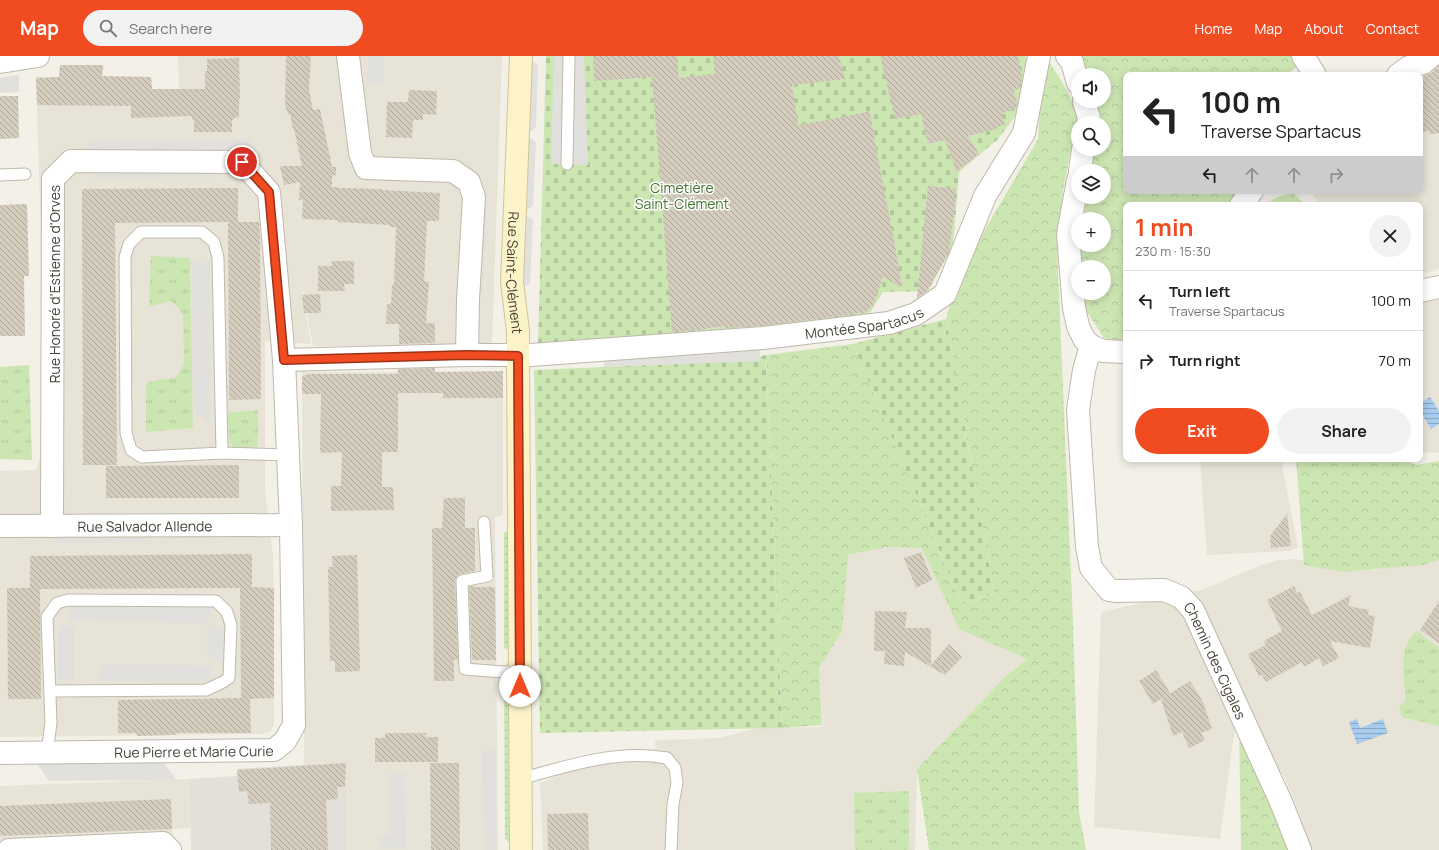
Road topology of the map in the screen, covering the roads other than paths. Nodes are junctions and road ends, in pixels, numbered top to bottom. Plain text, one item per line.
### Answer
1 (38, 56) edge
2 (348, 56) edge
3 (521, 56) edge
4 (569, 56) edge
5 (1039, 56) edge
6 (1067, 56) edge
7 (1303, 56) edge
8 (1431, 56) edge
9 (0, 62) edge
10 (1403, 66) edge
11 (1074, 68) edge
12 (1313, 72) edge
13 (567, 164) dead end
14 (25, 174) dead end
15 (0, 176) edge
16 (1250, 194) edge
17 (1243, 202) edge
18 (1074, 204) edge
19 (1439, 286) edge
20 (1423, 290) edge
21 (1091, 346) junction
22 (1123, 352) edge
23 (467, 355) junction
24 (518, 356) junction
25 (284, 360) junction
26 (222, 453) junction
27 (288, 455) junction
28 (484, 522) dead end
29 (291, 525) junction
30 (0, 526) edge
31 (52, 526) junction
32 (520, 671) junction
33 (50, 691) junction
34 (0, 752) edge
35 (47, 752) junction
36 (520, 779) junction
37 (9, 850) edge
38 (170, 850) edge
39 (521, 850) edge
40 (671, 850) edge
41 (1300, 850) edge

1 - 9 street
2 - 23 street
3 - 24 main road, Rue Saint-Clément
4 - 13 lane
5 - 24 street, Montée Spartacus
6 - 11 street
7 - 12 street
8 - 10 street
14 - 15 lane
16 - 17 street
18 - 21 street
19 - 20 street
21 - 22 street
21 - 41 street, Chemin des Cigales
23 - 24 street, Montée Spartacus
23 - 25 street, Montée Spartacus
24 - 32 main road, Rue Saint-Clément
25 - 27 street, Rue Honoré d'Estienne d'Orves
25 - 31 street, Rue Honoré d'Estienne d'Orves
26 - 26 lane
26 - 27 lane
27 - 29 street, Rue Honoré d'Estienne d'Orves
28 - 32 lane
29 - 31 street, Rue Salvador Allende
29 - 35 street, Rue Pierre et Marie Curie
30 - 31 street, Rue Salvador Allende
32 - 36 main road, Rue Saint-Clément
33 - 33 lane
33 - 35 lane
34 - 35 street, Rue Pierre et Marie Curie
36 - 39 main road, Rue Saint-Clément
36 - 40 lane
37 - 38 street

